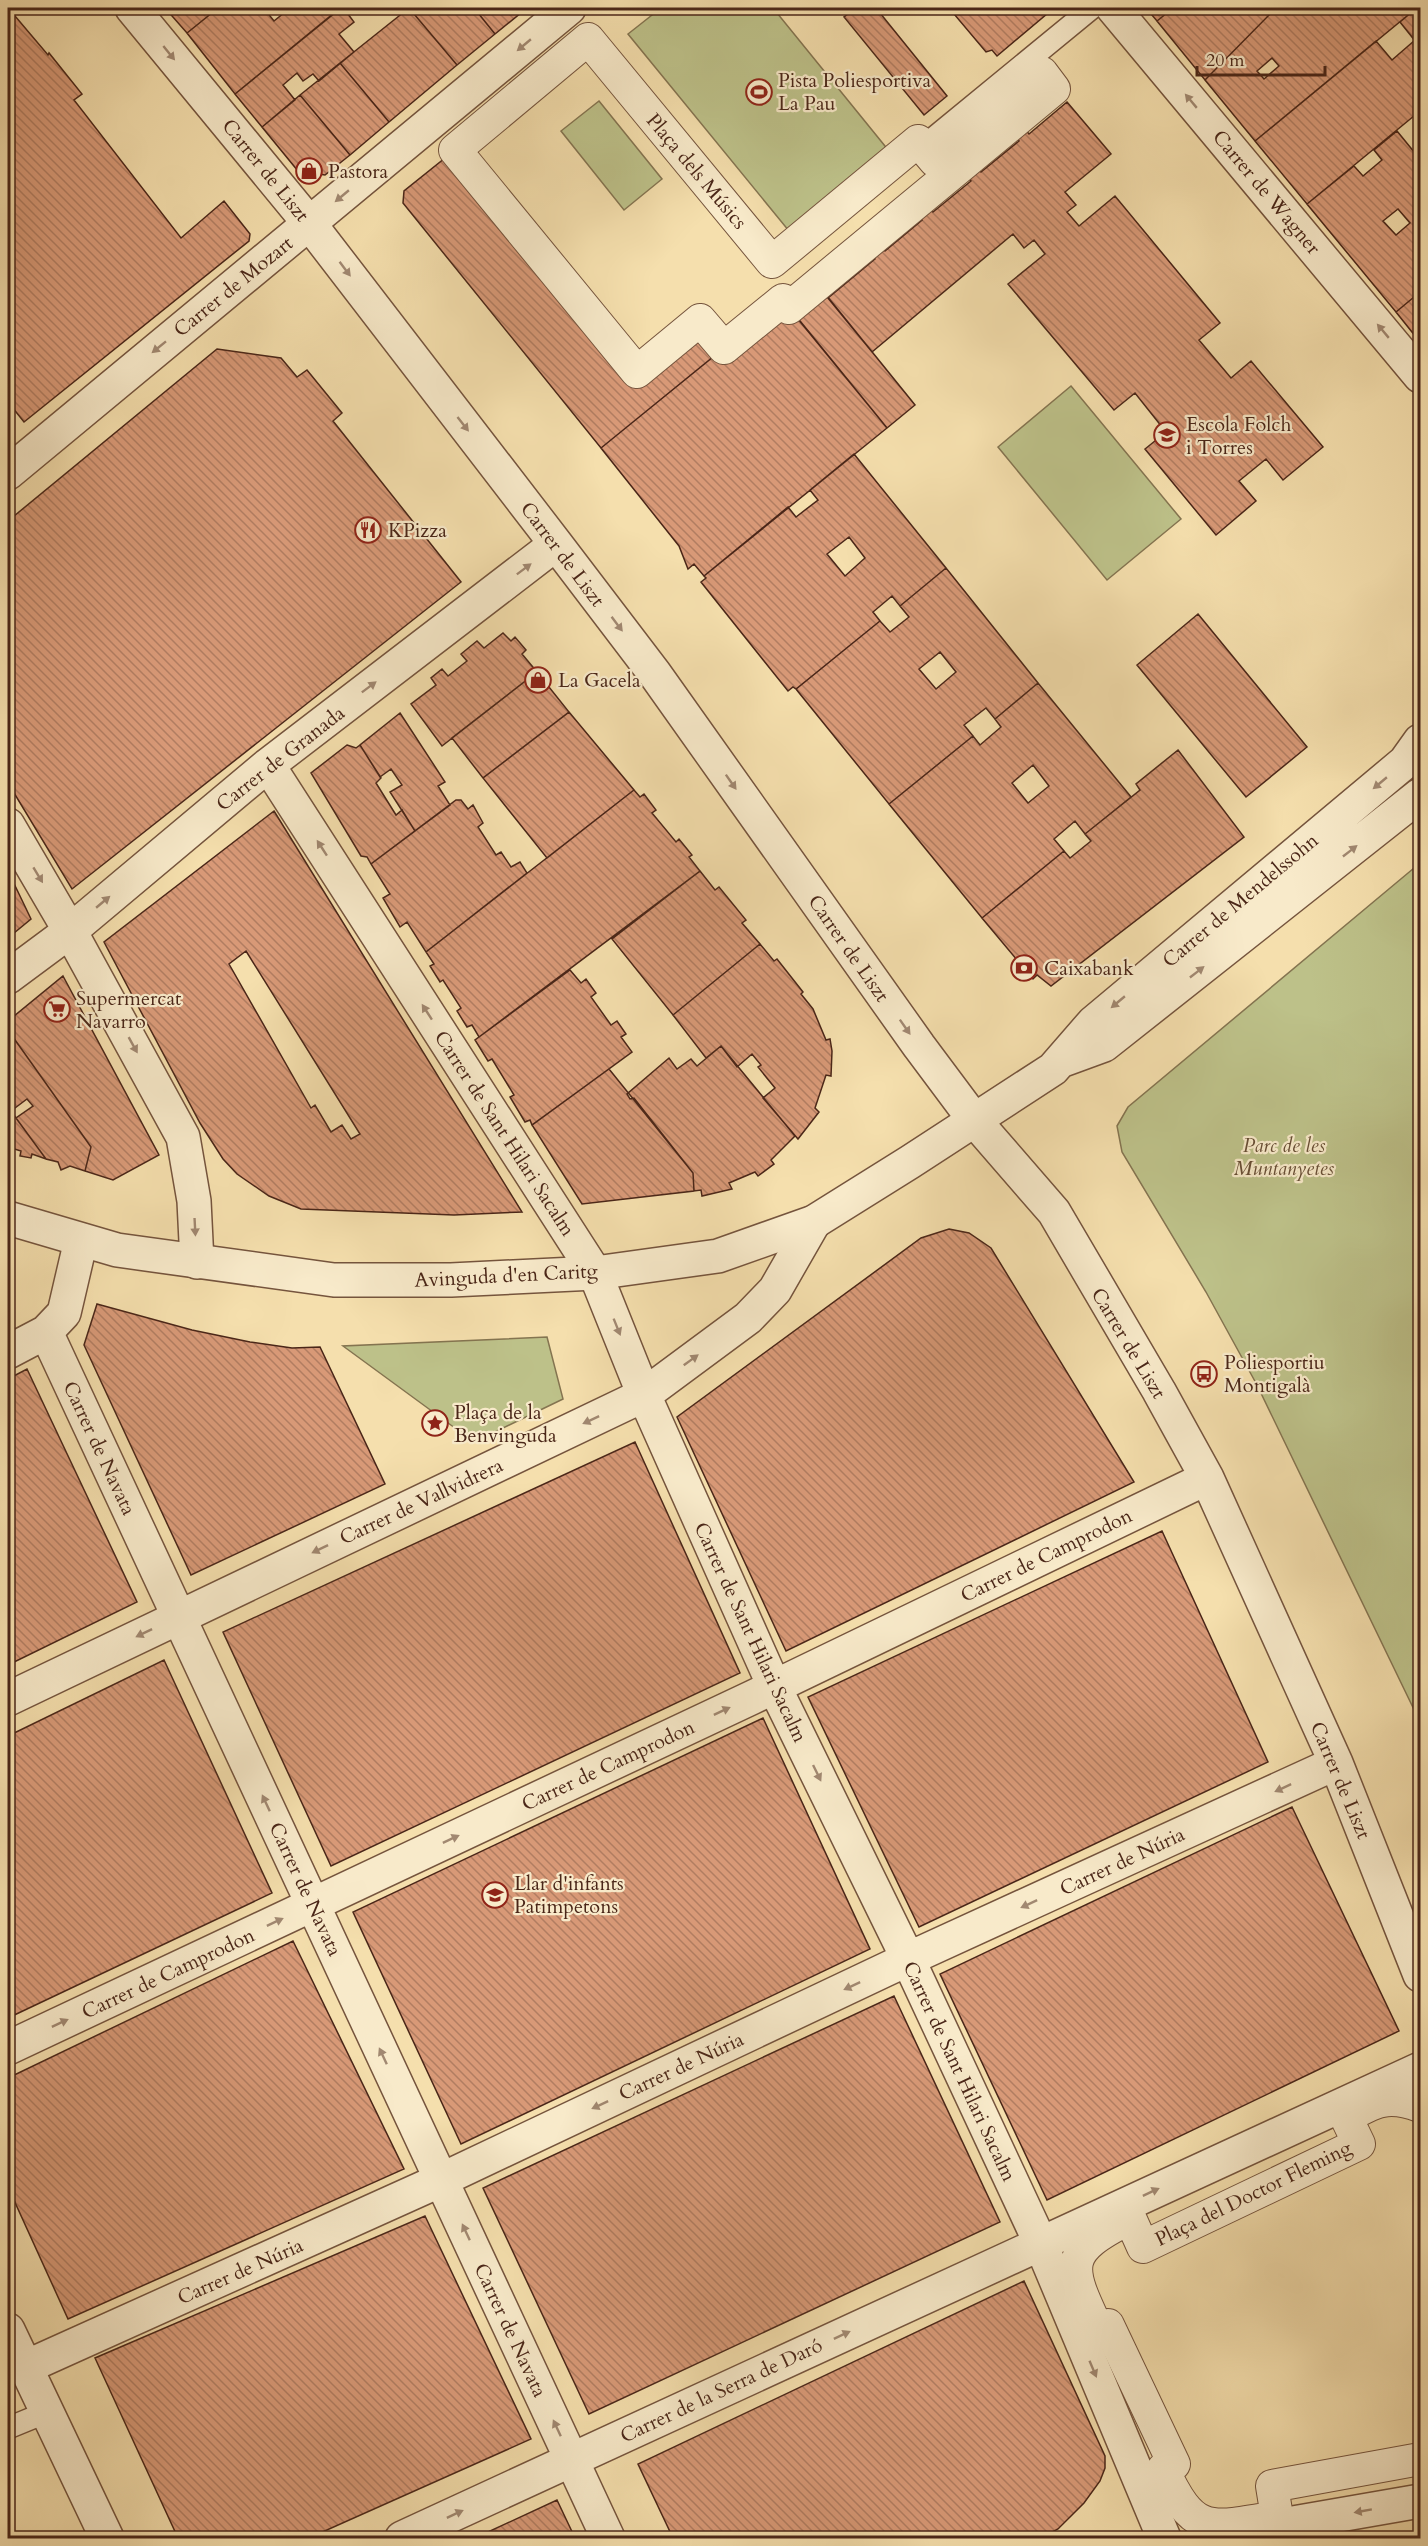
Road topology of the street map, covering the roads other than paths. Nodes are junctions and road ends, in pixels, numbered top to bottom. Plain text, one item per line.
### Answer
1 (132, 8) edge
2 (570, 8) edge
3 (1092, 8) edge
4 (1113, 8) edge
5 (932, 140) dead end
6 (309, 223) junction
7 (789, 308) joint
8 (1420, 376) edge
9 (12, 461) edge
10 (556, 544) junction
11 (1420, 741) edge
12 (268, 765) junction
13 (1420, 795) edge
14 (8, 825) edge
15 (70, 930) junction
16 (8, 977) edge
17 (1062, 1061) junction
18 (975, 1121) junction
19 (8, 1218) edge
20 (814, 1222) junction
21 (81, 1240) junction
22 (197, 1263) junction
23 (595, 1273) junction
24 (46, 1332) junction
25 (8, 1352) edge
26 (644, 1395) junction
27 (1207, 1478) junction
28 (179, 1616) junction
29 (774, 1686) junction
30 (8, 1699) edge
31 (1336, 1763) junction
32 (314, 1904) junction
33 (908, 1959) junction
34 (1420, 1975) edge
35 (8, 2048) edge
36 (1420, 2069) edge
37 (1420, 2106) edge
38 (441, 2180) junction
39 (1040, 2242) junction
40 (8, 2330) edge
41 (26, 2367) junction
42 (47, 2412) junction
43 (8, 2428) edge
44 (1420, 2459) edge
45 (571, 2460) junction
46 (1420, 2501) edge
47 (107, 2538) edge
48 (402, 2538) edge
49 (608, 2538) edge
50 (1164, 2538) edge
51 (1207, 2538) edge

1 -> 6 street, Carrer de Liszt
2 -> 6 street, Carrer de Mozart
3 - 5 lane
8 -> 4 street, Carrer de Wagner
6 -> 9 street, Carrer de Mozart
6 -> 10 street, Carrer de Liszt
7 - 7 street, Plaça dels Músics
12 -> 10 street, Carrer de Granada
10 -> 18 street, Carrer de Liszt
11 -> 17 street, Carrer de Mendelssohn
15 -> 12 street, Carrer de Granada
23 -> 12 street, Carrer de Sant Hilari Sacalm
17 -> 13 street, Carrer de Mendelssohn
14 -> 15 street
15 - 16 street, Carrer de Granada
15 -> 22 street
17 - 18 street, Carrer de Mendelssohn
18 - 20 street, Avinguda d'en Caritg
18 - 27 street, Carrer de Liszt
19 - 21 street, Avinguda d'en Caritg
20 - 23 street, Avinguda d'en Caritg
26 -> 20 street, Carrer de Vallvidrera
21 - 22 street, Avinguda d'en Caritg
21 - 24 street
22 - 23 street, Avinguda d'en Caritg
23 -> 26 street, Carrer de Sant Hilari Sacalm
24 - 25 street
24 - 28 street, Carrer de Navata
26 -> 28 street, Carrer de Vallvidrera
26 - 29 street, Carrer de Sant Hilari Sacalm
27 - 29 street, Carrer de Camprodon
27 - 31 street, Carrer de Liszt
28 -> 30 street, Carrer de Vallvidrera
32 -> 28 street, Carrer de Navata
32 -> 29 street, Carrer de Camprodon
29 -> 33 street, Carrer de Sant Hilari Sacalm
31 -> 33 street, Carrer de Núria
31 - 34 street, Carrer de Liszt
35 -> 32 street, Carrer de Camprodon
38 -> 32 street, Carrer de Navata
33 -> 38 street, Carrer de Núria
33 - 39 street, Carrer de Sant Hilari Sacalm
39 -> 36 street, Plaça del Doctor Fleming
37 - 44 street, Plaça del Doctor Fleming
38 - 41 street, Carrer de Núria
45 -> 38 street, Carrer de Navata
45 -> 39 street, Carrer de la Serra de Daró
39 -> 50 street, Carrer de Sant Hilari Sacalm
40 - 41 street
41 - 42 street
42 - 43 lane
42 - 47 street
48 -> 45 street, Carrer de la Serra de Daró
45 - 49 street, Carrer de Navata
46 -> 51 street

